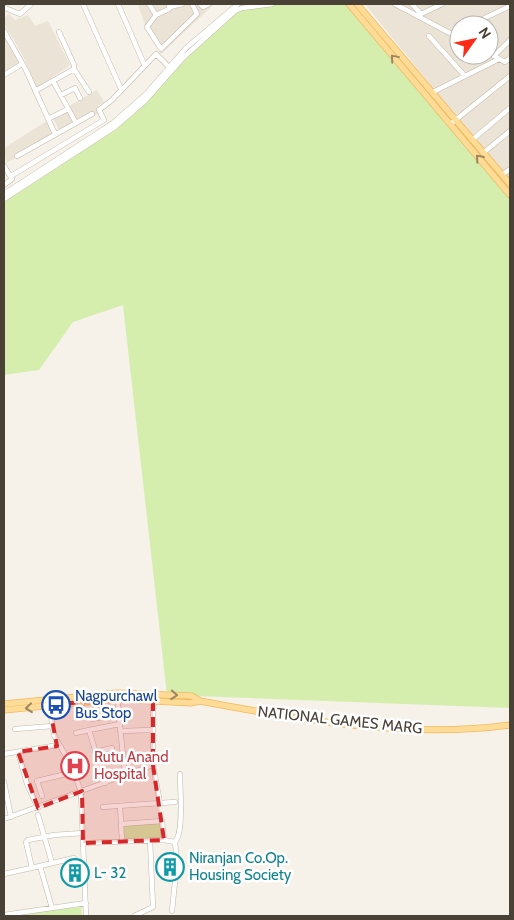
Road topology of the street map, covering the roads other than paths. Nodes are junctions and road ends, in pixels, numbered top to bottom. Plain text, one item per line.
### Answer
1 (31, 4) edge
2 (83, 4) edge
3 (118, 4) edge
4 (149, 4) edge
5 (182, 4) edge
6 (192, 4) edge
7 (200, 4) edge
8 (209, 4) edge
9 (238, 4) edge
10 (272, 4) edge
11 (349, 4) edge
12 (357, 4) edge
13 (395, 4) edge
14 (412, 4) edge
15 (442, 4) edge
16 (170, 5) edge
17 (510, 6) edge
18 (5, 7) edge
19 (419, 15) junction
20 (491, 15) edge
21 (156, 16) junction
22 (4, 31) edge
23 (59, 32) dead end
24 (449, 33) edge
25 (429, 36) dead end
26 (510, 40) edge
27 (499, 55) edge
28 (510, 58) edge
29 (499, 59) edge
30 (22, 64) junction
31 (144, 64) junction
32 (483, 65) edge
33 (169, 67) junction
34 (74, 69) junction
35 (4, 75) edge
36 (464, 75) junction
37 (510, 76) edge
38 (53, 81) junction
39 (121, 89) junction
40 (35, 91) junction
41 (88, 92) dead end
42 (432, 92) junction
43 (60, 95) junction
44 (80, 98) dead end
45 (510, 108) edge
46 (68, 109) junction
47 (92, 114) dead end
48 (48, 119) junction
49 (76, 123) junction
50 (452, 123) junction
51 (510, 131) edge
52 (56, 134) junction
53 (472, 140) junction
54 (483, 153) junction
55 (17, 156) dead end
56 (4, 169) edge
57 (510, 169) edge
58 (502, 175) junction
59 (10, 176) junction
60 (510, 184) edge
61 (4, 185) edge
62 (4, 194) edge
63 (510, 195) edge
64 (4, 199) edge
65 (117, 696) junction
66 (153, 697) junction
67 (49, 702) junction
68 (4, 704) edge
69 (4, 710) edge
70 (118, 714) junction
71 (92, 719) dead end
72 (120, 724) junction
73 (510, 725) edge
74 (52, 726) junction
75 (15, 729) dead end
76 (89, 730) junction
77 (153, 730) junction
78 (120, 731) junction
79 (76, 733) dead end
80 (59, 745) junction
81 (112, 748) dead end
82 (18, 752) junction
83 (95, 752) junction
84 (4, 754) edge
85 (153, 764) junction
86 (74, 772) junction
87 (180, 774) dead end
88 (125, 775) junction
89 (4, 782) edge
90 (105, 783) junction
91 (39, 785) junction
92 (28, 787) junction
93 (81, 792) junction
94 (42, 796) dead end
95 (175, 802) dead end
96 (160, 803) junction
97 (120, 806) junction
98 (103, 807) dead end
99 (38, 808) junction
100 (38, 815) dead end
101 (12, 817) junction
102 (4, 819) edge
103 (121, 824) junction
104 (83, 833) junction
105 (44, 837) junction
106 (150, 840) junction
107 (164, 840) junction
108 (122, 841) junction
109 (175, 842) junction
110 (83, 843) junction
111 (74, 858) dead end
112 (52, 863) junction
113 (40, 866) junction
114 (32, 868) junction
115 (4, 874) edge
116 (86, 903) junction
117 (52, 908) junction
118 (172, 911) dead end
119 (4, 915) edge
120 (86, 916) edge
121 (134, 916) edge

1 - 18 street
2 - 39 street
3 - 31 street
4 - 21 street
5 - 16 street
6 - 21 street
7 - 8 street
9 - 33 street
10 - 64 street
50 -> 11 main road
12 - 42 main road
13 - 19 street
14 - 19 street
15 - 19 street
16 - 21 street
17 - 20 street
19 - 24 street
22 - 30 street
23 - 34 street
25 - 36 street
26 - 27 street
28 - 29 street
30 - 35 street
30 - 40 street
31 - 33 street
31 - 39 street
32 - 36 street
33 - 62 street
34 - 38 street
34 - 41 street
36 - 42 street
37 - 50 street
38 - 40 street
38 - 43 street
39 - 59 street
40 - 48 street
42 - 50 main road
43 - 44 street
43 - 46 street
45 - 53 street
46 - 48 street
46 - 49 street
47 - 49 street
48 - 52 street
49 - 52 street
50 - 53 main road
63 -> 50 main road
51 - 54 street
52 - 55 street
53 - 54 main road
54 - 58 main road
56 - 59 street
57 - 58 street
58 - 60 main road
59 - 61 street
65 - 66 main road, NATIONAL GAMES MARG
65 - 67 main road, NATIONAL GAMES MARG
65 - 70 street
66 - 73 main road, NATIONAL GAMES MARG
66 - 77 street
67 - 68 main road, NATIONAL GAMES MARG
67 -> 69 main road, NATIONAL GAMES MARG
67 - 74 street
70 - 71 street
70 - 72 street
72 - 76 street
72 - 78 street
74 - 75 street
74 - 80 street
76 - 79 street
76 - 83 street
77 - 78 street
77 - 85 street
78 - 88 street
80 - 82 street
80 - 86 street
81 - 83 street
82 - 84 street
82 - 92 street
83 - 90 street
85 - 88 street
85 - 96 street
86 - 91 street
86 - 93 street
87 - 109 street
88 - 90 street
89 - 101 street
90 - 93 street
91 - 92 street
91 - 94 street
92 - 99 street
93 - 99 street
93 - 104 street
95 - 96 street
96 - 97 street
97 - 98 street
97 - 103 street
99 - 101 street
100 - 105 street
101 - 102 street
103 - 107 street
103 - 108 street
104 - 105 street
104 - 110 street
105 - 112 street
105 - 114 street
106 - 107 street
106 - 108 street
106 - 121 street
107 - 109 street
108 - 110 street
109 - 118 street
110 - 116 street
111 - 112 street
112 - 113 street
113 - 114 street
113 - 117 street
114 - 115 street
116 - 117 street
116 - 120 street
117 - 119 street

